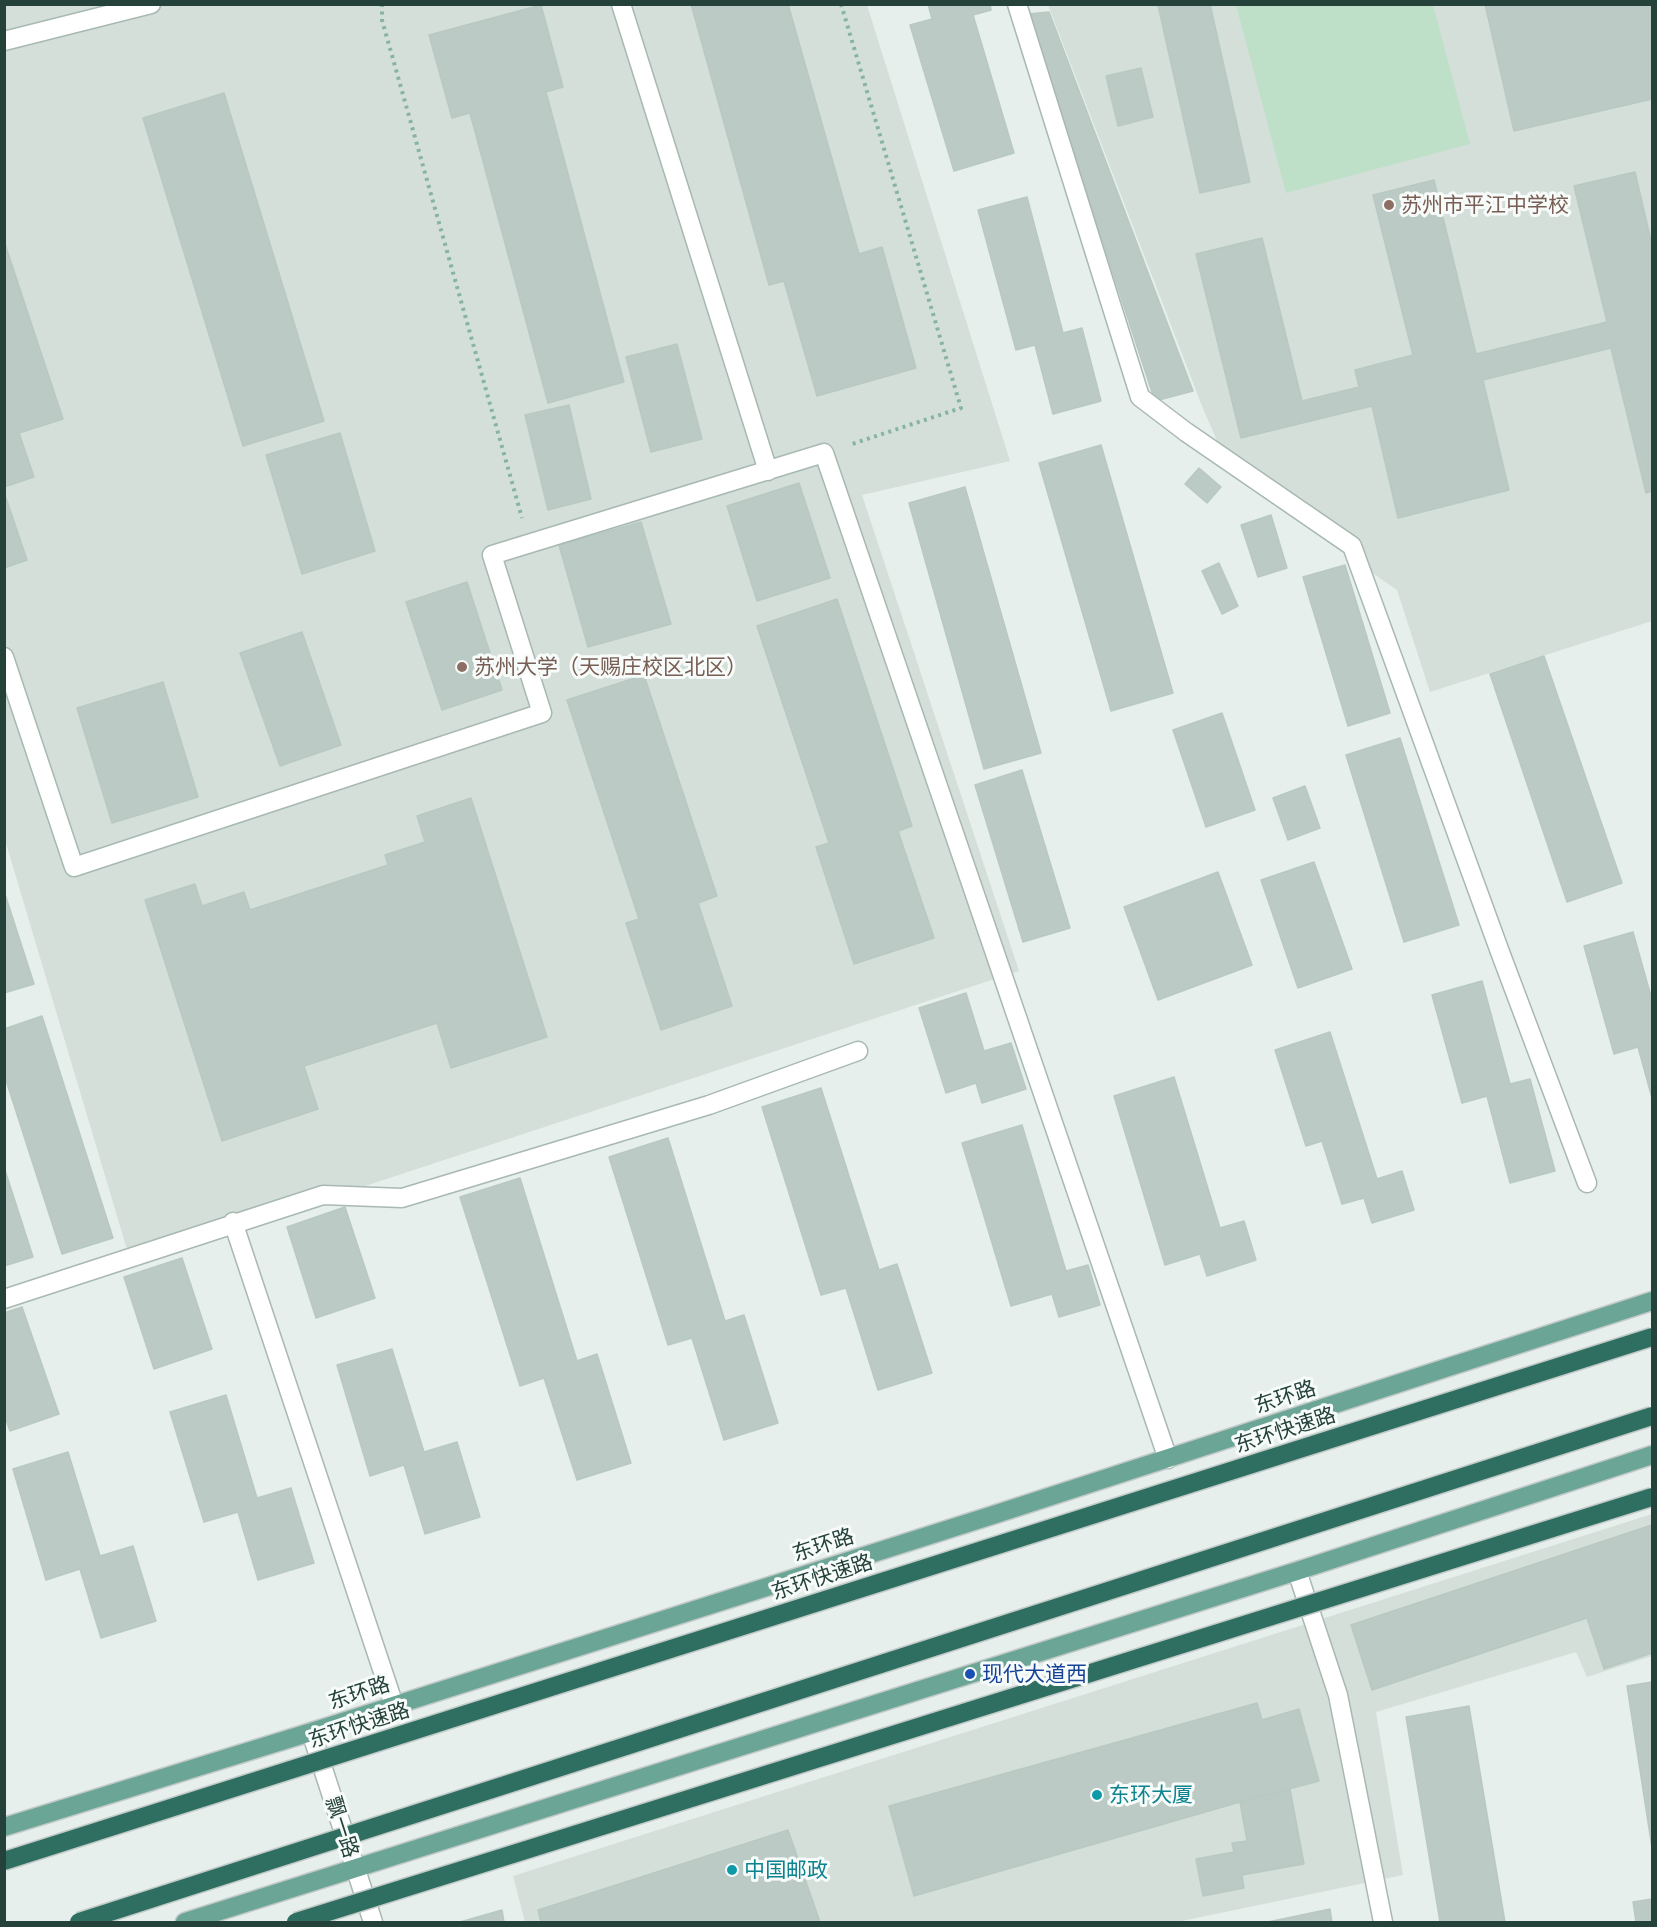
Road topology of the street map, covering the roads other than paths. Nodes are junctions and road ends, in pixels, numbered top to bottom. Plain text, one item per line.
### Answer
1 (151, 4) edge
2 (621, 4) edge
3 (1017, 4) edge
4 (4, 41) edge
5 (768, 471) junction
6 (4, 657) edge
7 (858, 1051) dead end
8 (1587, 1183) dead end
9 (233, 1222) junction
10 (4, 1299) edge
11 (1653, 1301) edge
12 (1653, 1337) edge
13 (1653, 1416) edge
14 (1653, 1455) edge
15 (1168, 1459) junction
16 (1653, 1497) edge
17 (1297, 1571) junction
18 (394, 1705) junction
19 (311, 1732) junction
20 (4, 1827) edge
21 (4, 1861) edge
22 (356, 1868) junction
23 (79, 1923) edge
24 (185, 1923) edge
25 (296, 1923) edge
26 (373, 1923) edge
27 (1383, 1923) edge

1 - 4 street
2 - 5 street
3 - 8 street
5 - 6 street
5 - 15 street
7 - 9 street
9 - 10 street
9 - 18 street
11 - 15 main road, 东环路
12 - 21 highway, 东环快速路, bridge
13 - 23 highway, bridge
14 - 17 main road
15 - 18 main road, 东环路
16 - 25 highway, bridge
17 - 22 main road
17 - 27 street
18 - 19 main road, 东环路
19 - 20 main road, 东环路
19 - 22 street, 飘一路
22 - 24 main road
22 - 26 street, 飘一路

